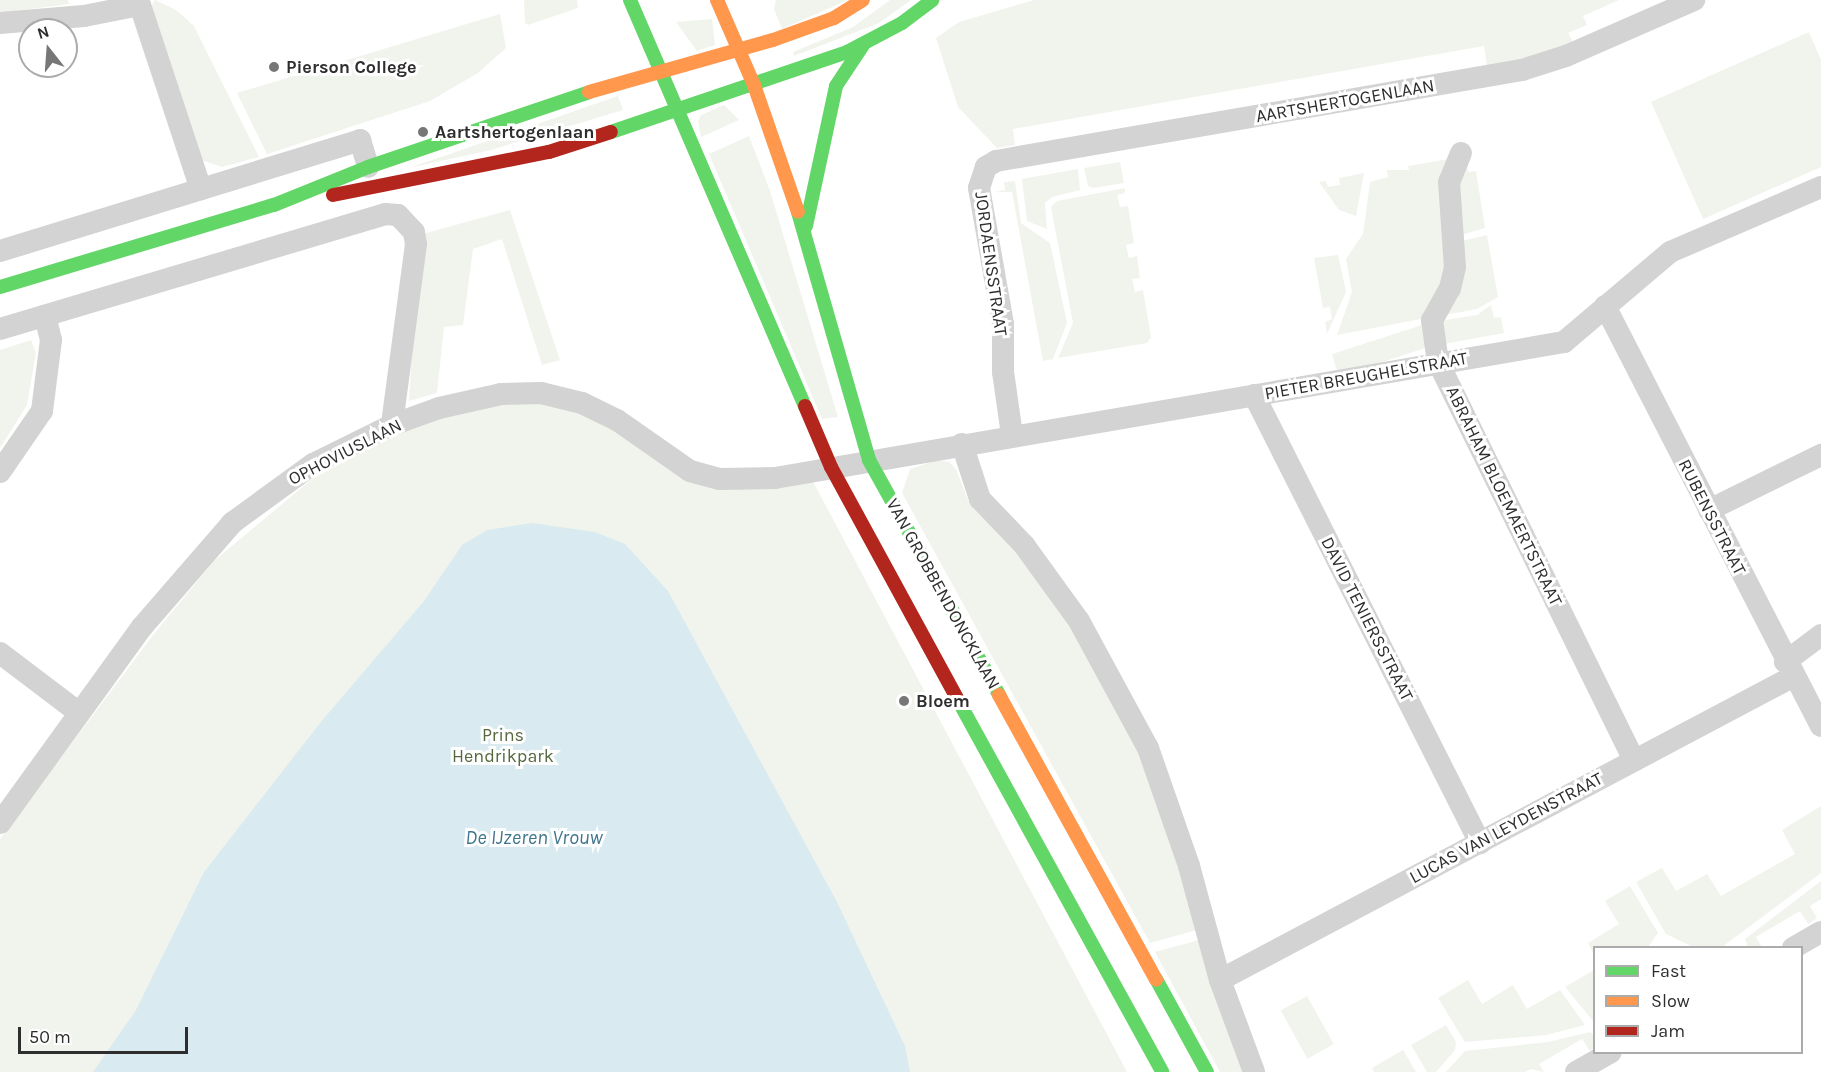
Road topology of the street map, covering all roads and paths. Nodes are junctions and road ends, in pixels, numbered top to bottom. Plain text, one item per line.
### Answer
1 (630, 0) edge
2 (717, 0) edge
3 (863, 0) edge
4 (932, 0) edge
5 (1694, 0) edge
6 (0, 23) edge
7 (863, 45) junction
8 (739, 50) junction
9 (660, 73) junction
10 (754, 85) junction
11 (677, 111) junction
12 (1461, 153) dead end
13 (368, 167) junction
14 (986, 167) joint
15 (1821, 187) edge
16 (201, 189) junction
17 (274, 205) junction
18 (805, 233) junction
19 (0, 251) edge
20 (0, 287) edge
21 (1605, 306) junction
22 (45, 316) junction
23 (0, 329) edge
24 (1438, 362) junction
25 (1254, 395) junction
26 (392, 425) junction
27 (1012, 435) junction
28 (962, 444) junction
29 (1821, 455) edge
30 (869, 460) junction
31 (831, 467) junction
32 (0, 472) edge
33 (1709, 510) junction
34 (1821, 635) edge
35 (0, 653) edge
36 (1789, 669) junction
37 (79, 713) junction
38 (1821, 726) edge
39 (1634, 760) junction
40 (0, 823) edge
41 (1480, 843) junction
42 (1821, 932) edge
43 (1796, 946) edge
44 (1220, 980) junction
45 (1609, 1054) edge
46 (1162, 1072) edge
47 (1207, 1072) edge
48 (1254, 1072) edge
49 (1576, 1072) edge

1 - 9 main road, VAN GROBBENDONCKLAAN
2 - 8 main road, VAN GROBBENDONCKLAAN
3 - 8 main road
4 - 7 main road
5 - 14 street, AARTSHERTOGENLAAN
6 - 16 street
7 - 10 main road
7 - 18 main road
8 - 9 main road
8 - 10 main road, VAN GROBBENDONCKLAAN
9 - 11 main road, VAN GROBBENDONCKLAAN
9 - 13 main road
10 - 11 main road
10 - 18 main road, VAN GROBBENDONCKLAAN
11 - 17 main road
11 - 31 main road, VAN GROBBENDONCKLAAN
12 - 24 street, ABRAHAM BLOEMAERTSTRAAT
13 - 16 street
13 - 17 main road
14 - 27 street, JORDAENSSTRAAT
15 - 21 street, PIETER BREUGHELSTRAAT
16 - 19 street
17 - 20 main road
18 - 30 main road, VAN GROBBENDONCKLAAN
21 - 24 street, PIETER BREUGHELSTRAAT
21 - 33 street, RUBENSSTRAAT
22 - 23 street
22 - 26 street
22 - 32 street
24 - 25 street, PIETER BREUGHELSTRAAT
24 - 39 street, ABRAHAM BLOEMAERTSTRAAT
25 - 27 street, PIETER BREUGHELSTRAAT
25 - 41 street, DAVID TENIERSSTRAAT
26 - 31 street, OPHOVIUSLAAN
26 - 37 street, OPHOVIUSLAAN
27 - 28 street, PIETER BREUGHELSTRAAT
28 - 30 street, PIETER BREUGHELSTRAAT
28 - 44 street
29 - 33 street
30 - 31 street, PIETER BREUGHELSTRAAT
30 - 47 main road, VAN GROBBENDONCKLAAN
31 - 46 main road, VAN GROBBENDONCKLAAN
33 - 36 street, RUBENSSTRAAT
34 - 36 street, LUCAS VAN LEYDENSTRAAT
35 - 37 street
36 - 38 street, RUBENSSTRAAT
36 - 39 street, LUCAS VAN LEYDENSTRAAT
37 - 40 street, OPHOVIUSLAAN
39 - 41 street, LUCAS VAN LEYDENSTRAAT
41 - 44 street, LUCAS VAN LEYDENSTRAAT
42 - 43 street
44 - 48 street
45 - 49 street

